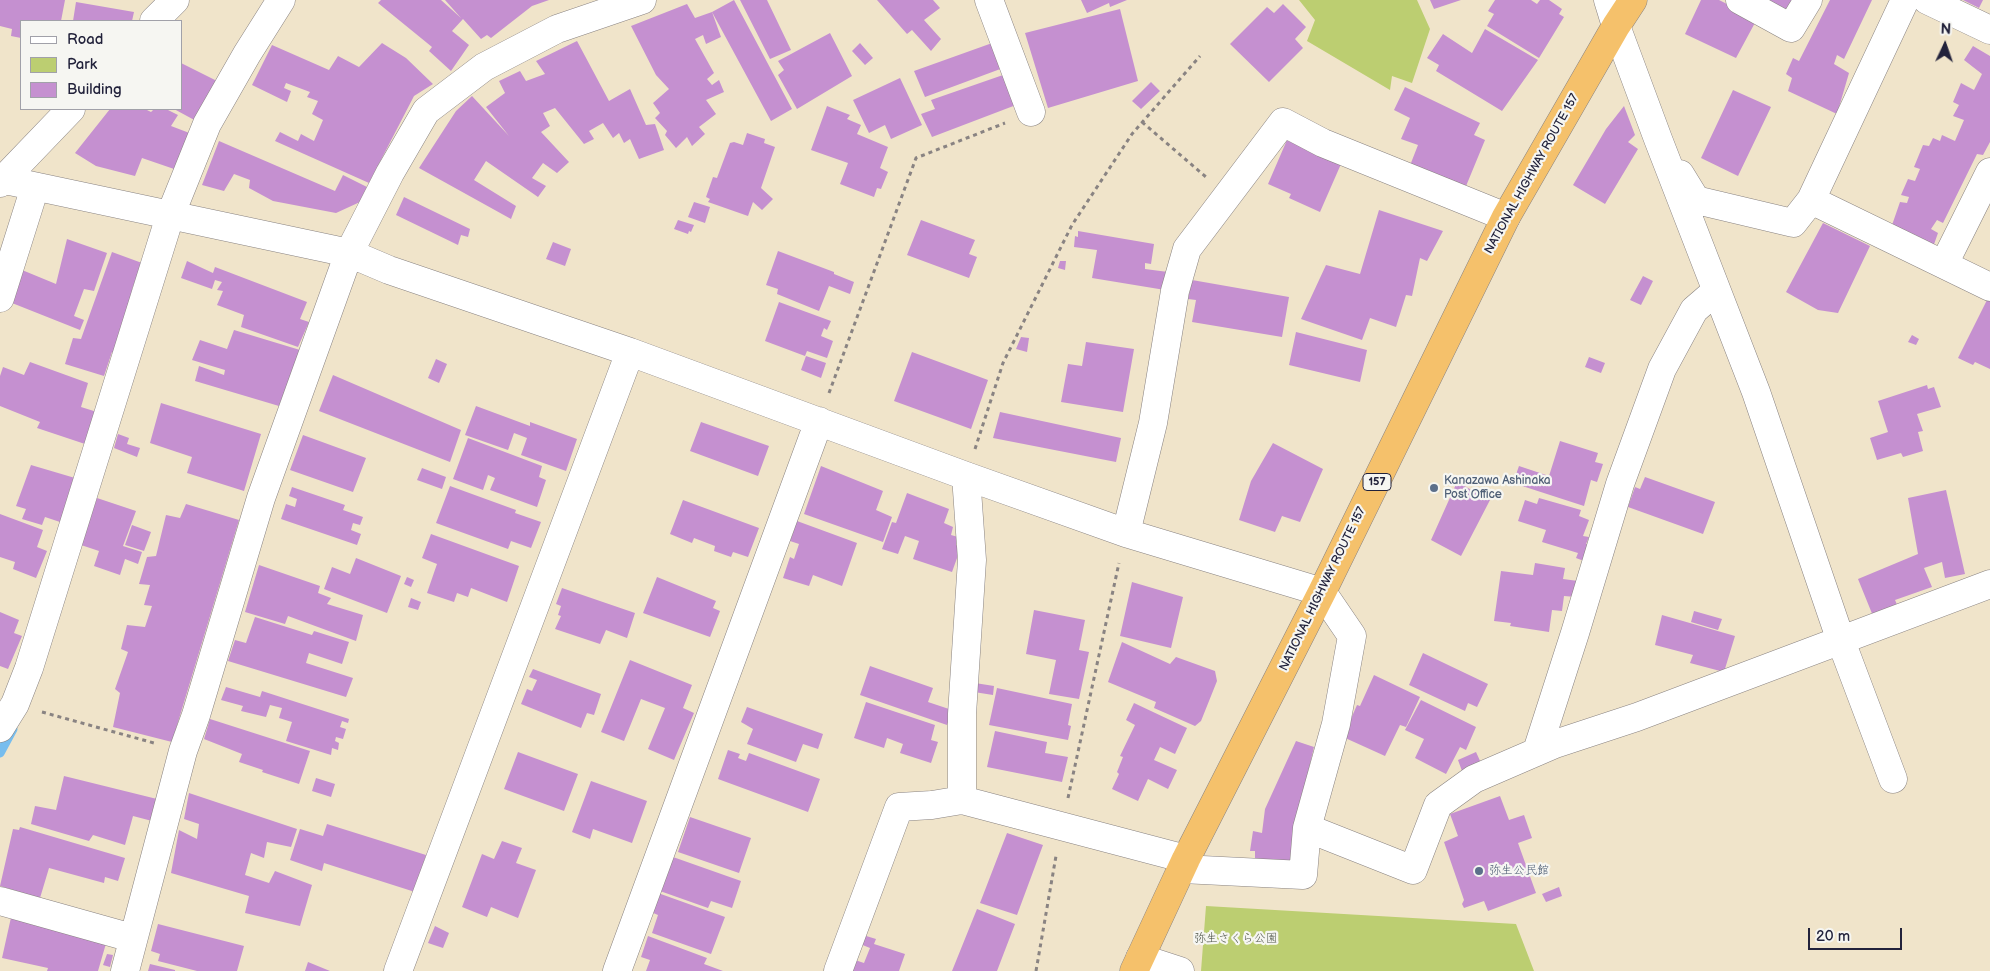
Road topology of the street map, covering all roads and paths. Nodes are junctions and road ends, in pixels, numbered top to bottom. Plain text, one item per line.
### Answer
1 (175, 0) edge
2 (281, 0) edge
3 (642, 0) edge
4 (989, 0) edge
5 (1608, 0) edge
6 (1633, 0) edge
7 (1740, 0) edge
8 (1808, 0) edge
9 (1905, 0) edge
10 (1926, 0) edge
11 (155, 20) edge
12 (1616, 26) junction
13 (1990, 30) edge
14 (1200, 56) dead end
15 (70, 110) edge
16 (1031, 112) joint
17 (1142, 122) junction
18 (1658, 139) junction
19 (1990, 172) edge
20 (1, 181) edge
21 (35, 187) junction
22 (1228, 196) junction
23 (1811, 200) junction
24 (170, 216) junction
25 (1506, 217) junction
26 (349, 253) junction
27 (1944, 264) junction
28 (1990, 287) edge
29 (1716, 291) junction
30 (0, 298) edge
31 (630, 352) junction
32 (819, 421) junction
33 (966, 476) junction
34 (1126, 533) junction
35 (1990, 584) edge
36 (1322, 592) junction
37 (1841, 641) junction
38 (15, 704) junction
39 (0, 728) edge
40 (183, 751) junction
41 (1537, 751) junction
42 (1893, 779) dead end
43 (962, 800) junction
44 (1061, 828) junction
45 (1307, 828) junction
46 (1184, 864) junction
47 (0, 900) edge
48 (132, 938) junction
49 (1137, 964) edge
50 (125, 971) edge
51 (398, 971) edge
52 (617, 971) edge
53 (838, 971) edge
54 (1036, 971) edge
55 (1180, 971) edge

1 - 11 street
2 - 24 street
3 - 26 street
4 - 16 street
5 - 12 street
6 - 12 highway, NATIONAL HIGHWAY ROUTE 157 / 157
7 - 8 street
9 - 23 street
10 - 13 street
12 - 18 street
12 - 25 highway, NATIONAL HIGHWAY ROUTE 157 / 157
14 - 17 path
15 - 20 street
16 - 32 path
17 - 22 path
17 - 33 path
18 - 23 street
18 - 29 street
19 - 27 street
20 - 21 street
21 - 24 street
21 - 30 street
22 - 25 street
22 - 34 street
23 - 27 street
24 - 26 street
24 - 38 street
25 - 36 highway, NATIONAL HIGHWAY ROUTE 157 / 157
26 - 31 street
26 - 40 street
27 - 28 street
29 - 37 street
29 - 41 street
31 - 32 street
31 - 51 street
32 - 33 street
32 - 52 street
33 - 34 street
33 - 43 street
34 - 36 street
34 - 44 path
35 - 37 street
36 - 45 street
36 - 46 highway, NATIONAL HIGHWAY ROUTE 157 / 157
37 - 41 street
37 - 42 street
38 - 39 street
38 - 40 path
40 - 48 street
41 - 45 street
43 - 44 street
43 - 53 street
44 - 46 street
44 - 54 path
45 - 46 street
46 - 49 highway, NATIONAL HIGHWAY ROUTE 157 / 157
47 - 48 street
48 - 50 street
49 - 55 street

